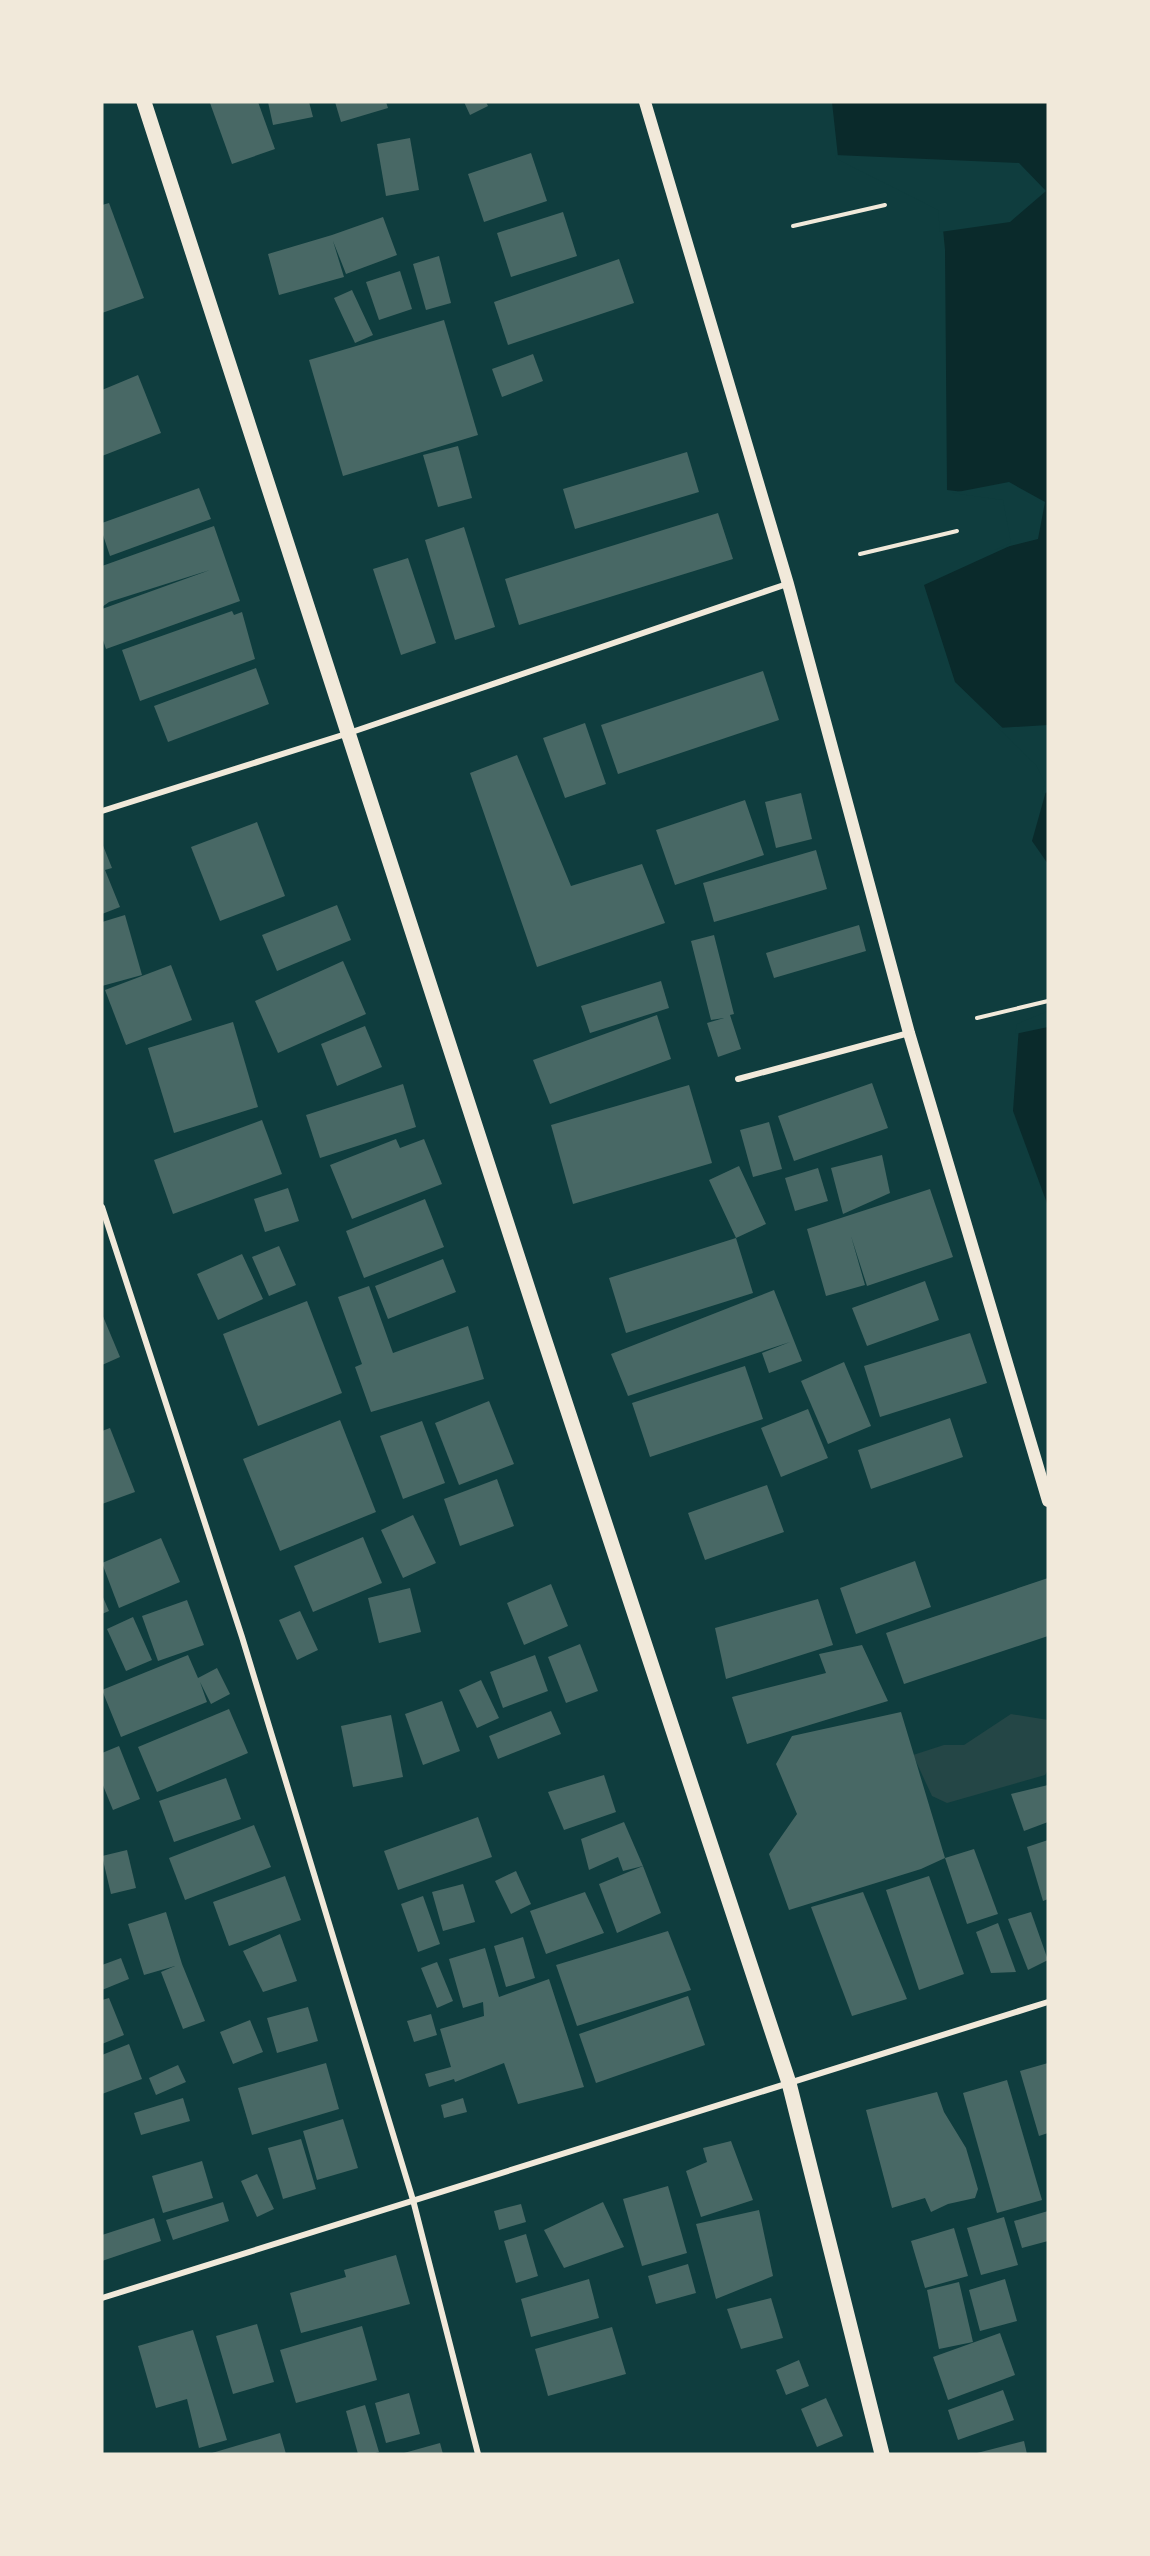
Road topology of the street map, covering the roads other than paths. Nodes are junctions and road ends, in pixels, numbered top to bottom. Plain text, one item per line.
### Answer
1 (144, 102) edge
2 (645, 102) edge
3 (788, 584) junction
4 (348, 733) junction
5 (102, 811) edge
6 (909, 1033) junction
7 (738, 1079) dead end
8 (102, 1207) edge
9 (1048, 1501) edge
10 (1048, 2002) edge
11 (789, 2083) junction
12 (413, 2200) junction
13 (102, 2298) edge
14 (478, 2454) edge
15 (882, 2454) edge

1 - 4 main road
2 - 3 main road
3 - 4 street
3 - 6 main road
4 - 5 street
4 - 11 main road
6 - 7 street
6 - 9 main road
8 - 12 street
10 - 11 street
11 - 12 street
11 - 15 main road
12 - 13 street
12 - 14 street

